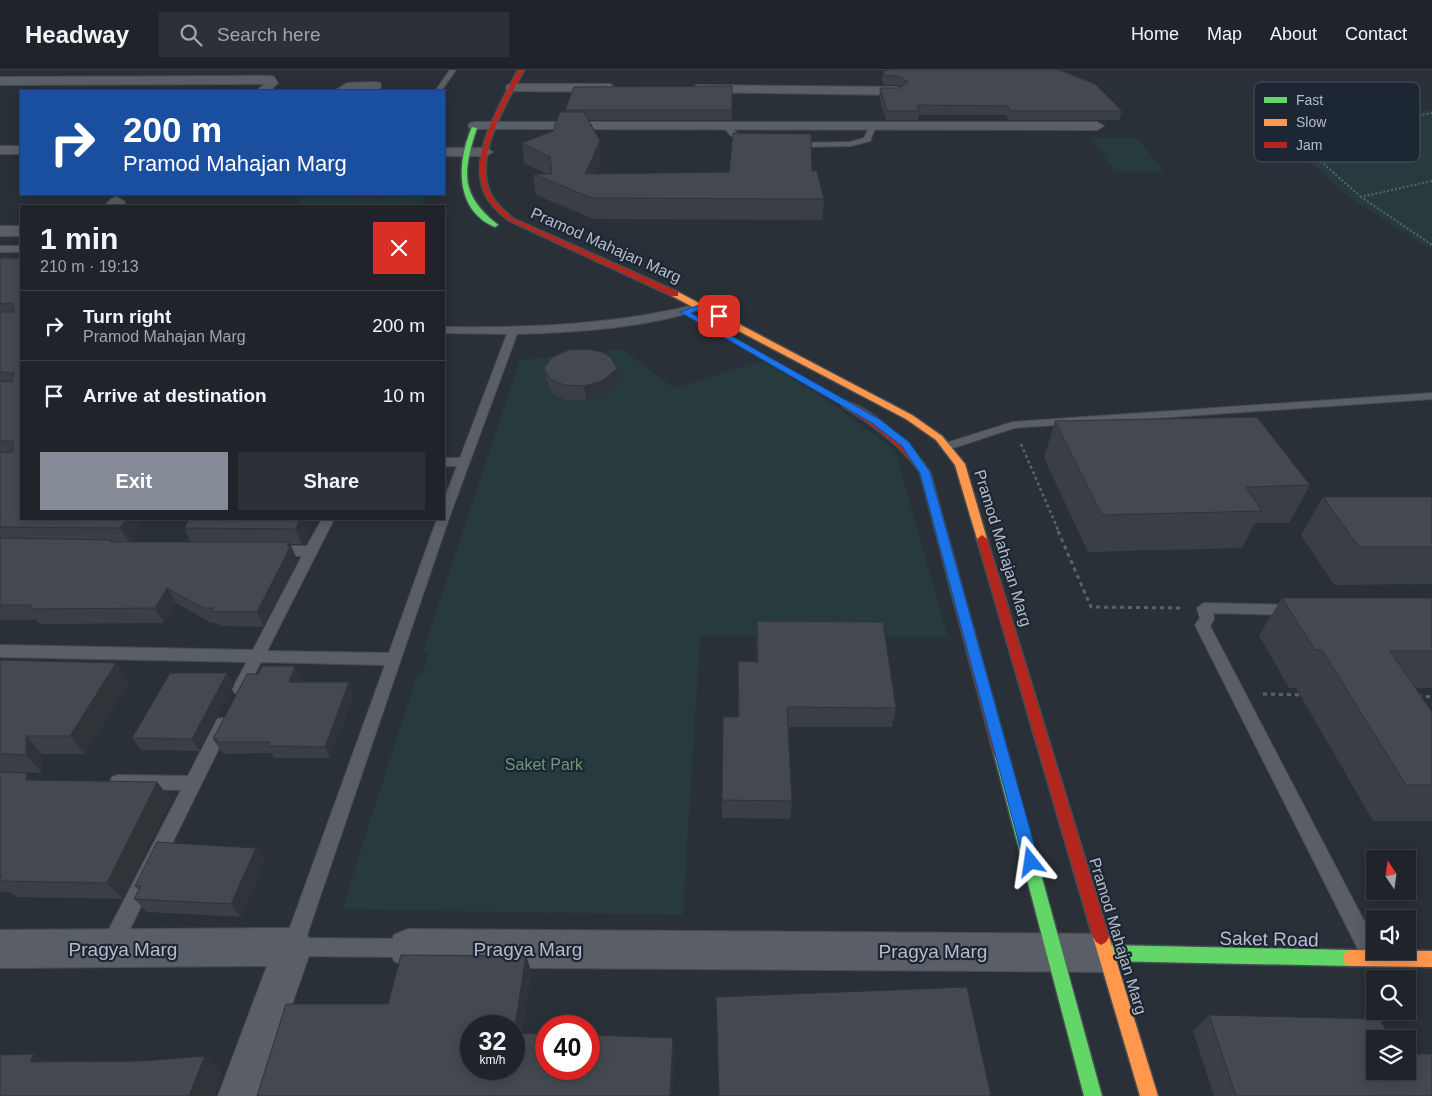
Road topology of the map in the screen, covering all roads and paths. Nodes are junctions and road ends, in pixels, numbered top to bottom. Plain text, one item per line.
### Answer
1 (283, 70) edge
2 (453, 70) edge
3 (521, 70) edge
4 (0, 81) edge
5 (375, 84) edge
6 (267, 86) edge
7 (512, 88) junction
8 (620, 88) edge
9 (679, 89) edge
10 (342, 90) edge
11 (439, 90) edge
12 (806, 90) junction
13 (899, 91) edge
14 (484, 110) dead end
15 (475, 126) junction
16 (491, 126) junction
17 (725, 126) junction
18 (814, 126) junction
19 (873, 126) junction
20 (1097, 126) dead end
21 (756, 144) edge
22 (785, 144) edge
23 (0, 150) edge
24 (20, 150) edge
25 (445, 152) edge
26 (465, 158) junction
27 (484, 158) junction
28 (1321, 162) edge
29 (1432, 180) edge
30 (1361, 197) junction
31 (0, 231) edge
32 (20, 231) edge
33 (509, 232) dead end
34 (1432, 244) edge
35 (0, 249) edge
36 (20, 249) edge
37 (667, 304) dead end
38 (702, 306) junction
39 (684, 312) junction
40 (702, 322) dead end
41 (445, 330) edge
42 (512, 332) junction
43 (1432, 396) edge
44 (841, 401) dead end
45 (1013, 425) junction
46 (947, 446) junction
47 (445, 462) edge
48 (462, 462) junction
49 (445, 512) edge
50 (327, 520) edge
51 (442, 520) edge
52 (262, 550) edge
53 (311, 551) junction
54 (1204, 608) junction
55 (1303, 611) edge
56 (0, 652) edge
57 (257, 656) junction
58 (392, 659) junction
59 (1238, 694) junction
60 (1308, 695) dead end
61 (1414, 696) edge
62 (1432, 696) edge
63 (106, 782) edge
64 (192, 783) junction
65 (1366, 942) edge
66 (294, 947) junction
67 (408, 948) joint
68 (0, 949) edge
69 (109, 949) junction
70 (1055, 952) junction
71 (1106, 953) junction
72 (1366, 958) edge
73 (1416, 959) edge
74 (1432, 959) edge
75 (239, 1096) edge
76 (1093, 1096) edge
77 (1149, 1096) edge

1 - 6 street
2 - 11 lane
3 - 7 street, Pramod Mahajan Marg
4 - 6 street
5 - 10 street
7 - 8 street
7 - 16 street, Pramod Mahajan Marg
9 - 12 street
12 - 13 street
12 - 18 street
14 - 15 street, Pramod Mahajan Marg
15 - 16 street
15 - 26 street, Pramod Mahajan Marg
16 - 17 street
16 - 27 street, Pramod Mahajan Marg
17 - 18 street
17 - 21 lane
18 - 19 street
19 - 20 street
19 - 22 lane
23 - 24 street
25 - 26 street
26 - 27 street
26 - 33 street, Pramod Mahajan Marg
27 - 38 street, Pramod Mahajan Marg
28 - 30 path
29 - 30 path
30 - 34 path
31 - 32 street
35 - 36 lane
37 - 39 street, Pramod Mahajan Marg
38 - 39 lane
38 - 46 street, Pramod Mahajan Marg
39 - 40 street, Pramod Mahajan Marg
39 - 42 lane
41 - 42 lane
42 - 48 lane
43 - 45 lane
44 - 70 street
45 - 46 lane
45 - 54 path
46 - 71 street, Pramod Mahajan Marg
47 - 48 lane
48 - 49 lane
50 - 53 lane
51 - 58 lane
52 - 53 lane
53 - 57 lane
54 - 55 lane
54 - 59 lane
56 - 57 lane
57 - 58 lane
57 - 64 lane
58 - 66 lane
59 - 60 path
59 - 65 lane
61 - 62 path
63 - 64 lane
64 - 69 lane
66 - 67 lane, Pragya Marg
66 - 69 street, Pragya Marg
66 - 75 street
67 - 70 street, Pragya Marg
68 - 69 street, Pragya Marg
70 - 71 street, Pragya Marg
70 - 76 street
71 - 72 street, Saket Road
71 - 77 street, Pramod Mahajan Marg
73 - 74 street, Saket Road

